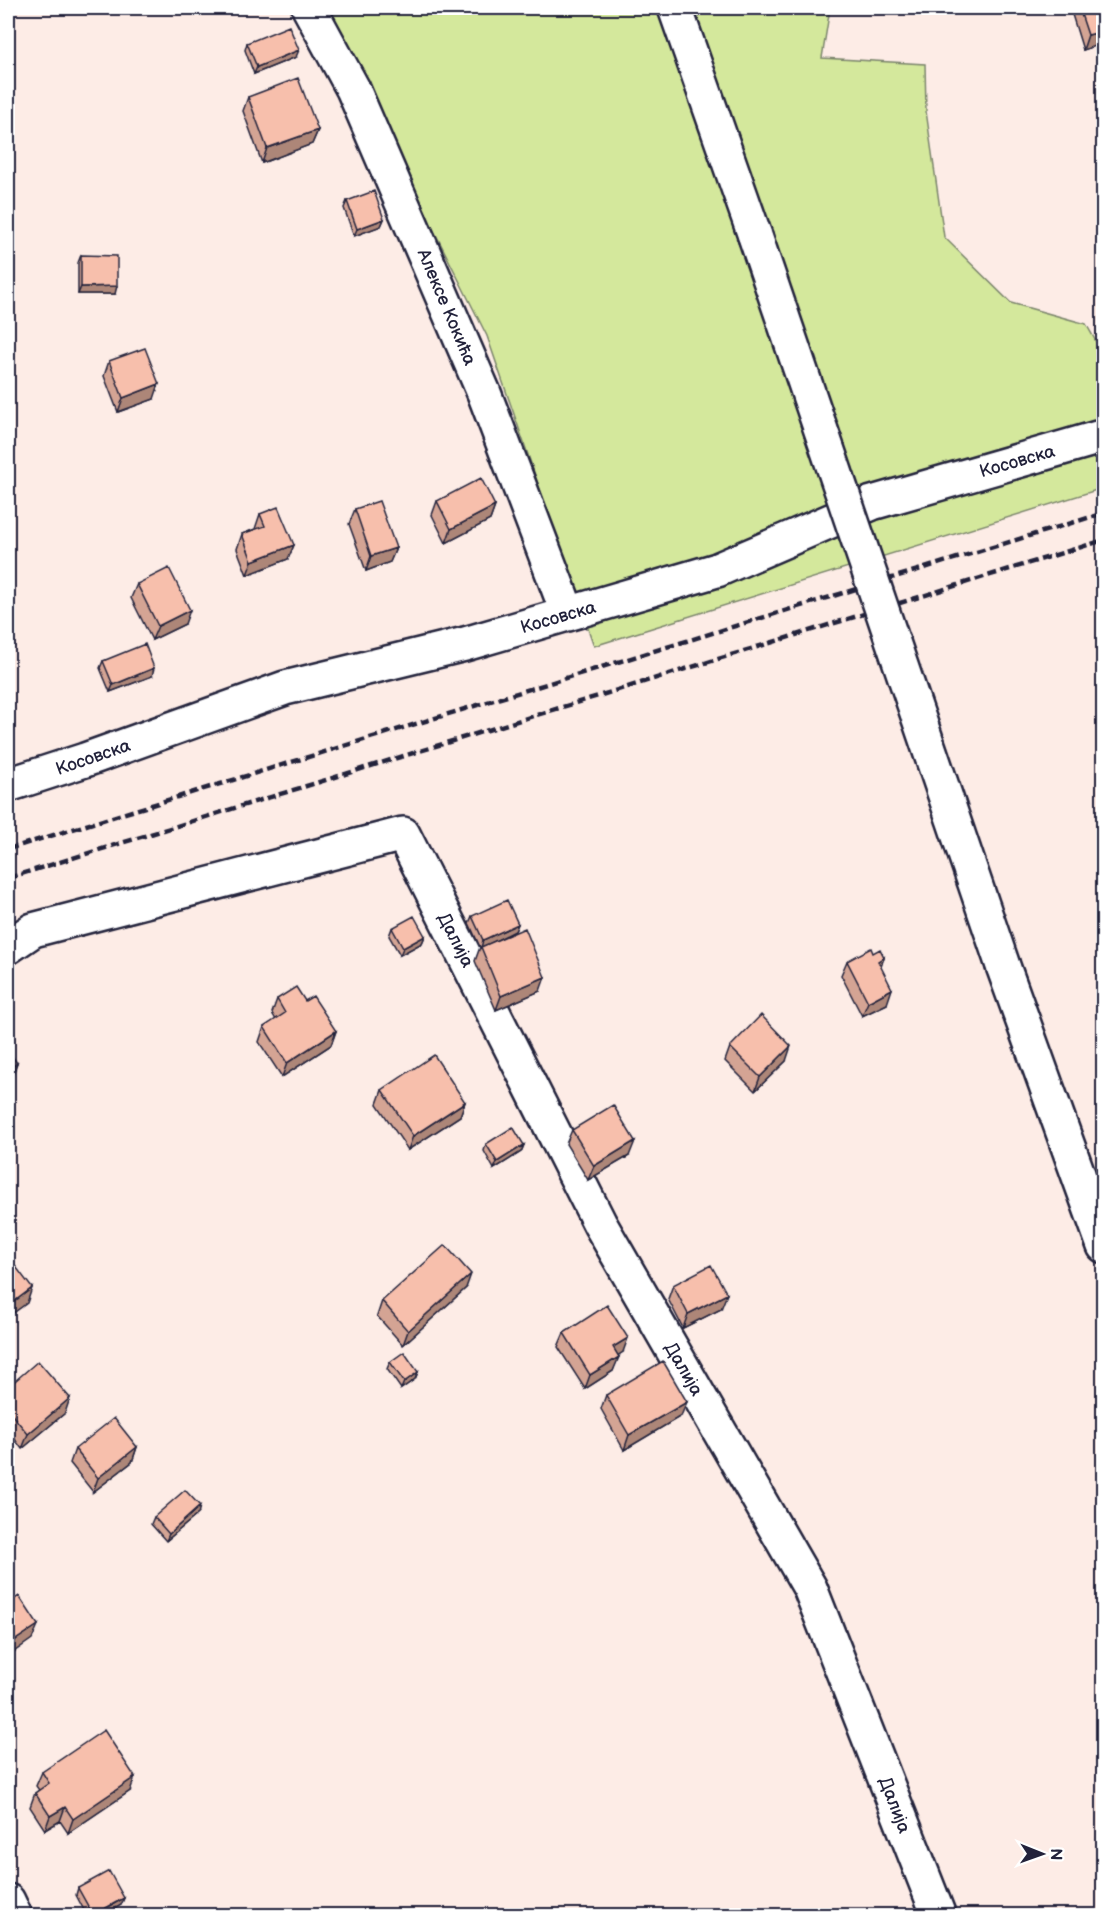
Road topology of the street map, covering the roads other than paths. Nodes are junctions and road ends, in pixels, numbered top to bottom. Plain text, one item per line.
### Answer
1 (309, 8) edge
2 (675, 8) edge
3 (1104, 436) edge
4 (568, 614) junction
5 (8, 785) edge
6 (8, 947) edge
7 (1104, 1246) edge
8 (8, 1901) edge
9 (15, 1916) edge
10 (939, 1916) edge

1 - 4 street, Алексе Кокића
2 - 7 street, bridge
3 - 4 street, Косовска
4 - 5 street, Косовска
6 - 10 street, Далија
8 - 9 street

